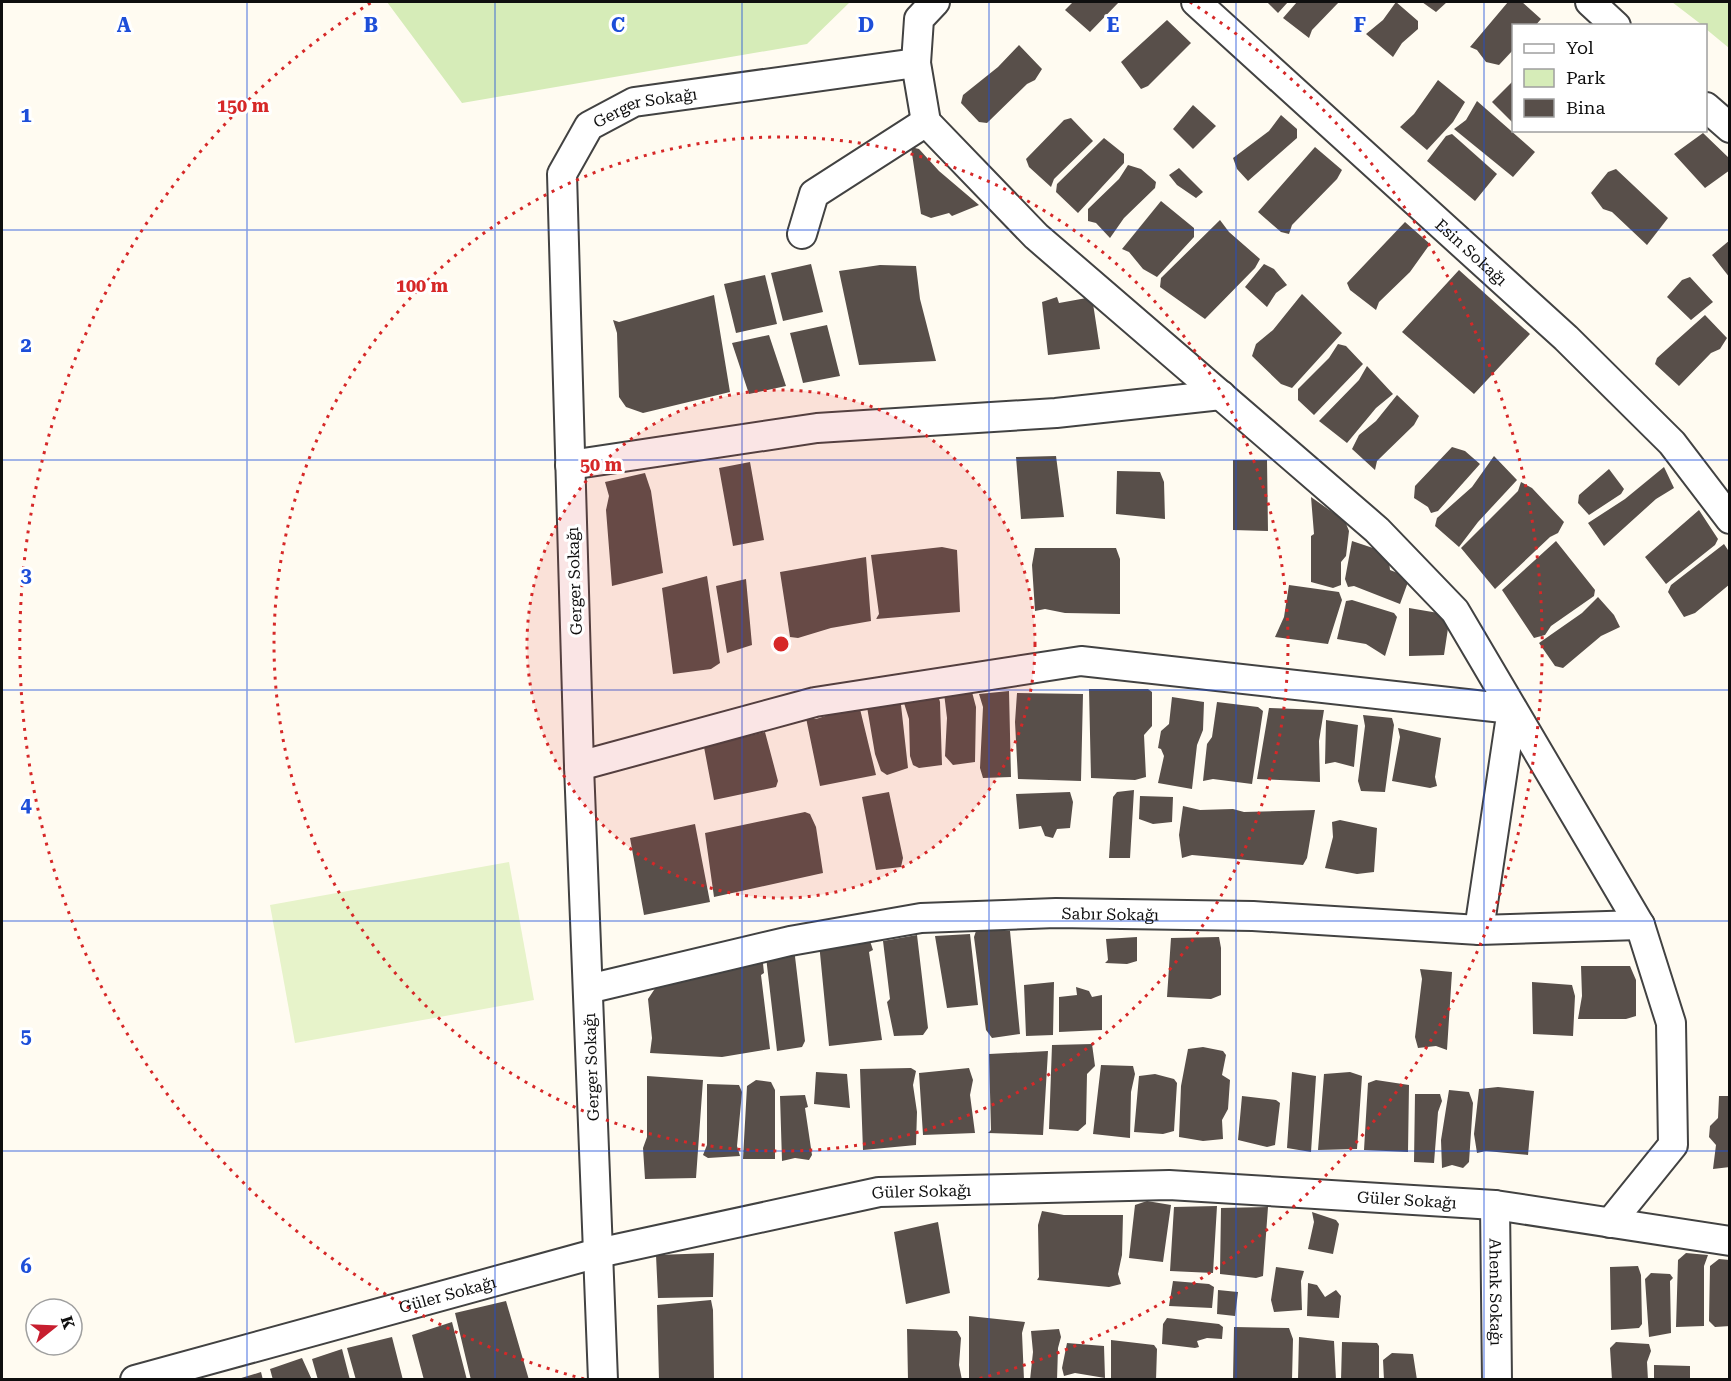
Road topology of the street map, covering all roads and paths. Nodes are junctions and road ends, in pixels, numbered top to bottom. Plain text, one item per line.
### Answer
1 (935, 2) edge
2 (1196, 2) edge
3 (1590, 2) edge
4 (1614, 24) edge
5 (916, 63) junction
6 (1707, 108) edge
7 (926, 122) junction
8 (1730, 129) edge
9 (802, 234) dead end
10 (1221, 395) junction
11 (570, 465) junction
12 (1730, 519) edge
13 (1512, 709) junction
14 (579, 766) junction
15 (1640, 926) junction
16 (1479, 930) junction
17 (588, 989) junction
18 (1495, 1205) junction
19 (1610, 1223) junction
20 (1730, 1241) edge
21 (598, 1253) junction
22 (135, 1380) edge
23 (603, 1380) edge
24 (1497, 1380) edge

1 - 5 street
2 - 12 street, Esin Sokağı
3 - 4 street
5 - 7 street
5 - 11 street, Gerger Sokağı
6 - 8 street
7 - 9 street
7 - 10 street
10 - 11 street
10 - 13 street
11 - 14 street, Gerger Sokağı
13 - 14 street
13 - 15 street
13 - 16 street
14 - 17 street, Gerger Sokağı
15 - 16 street, Sabır Sokağı
15 - 19 street
16 - 17 street, Sabır Sokağı
17 - 21 street, Gerger Sokağı
18 - 19 street, Güler Sokağı
18 - 21 street, Güler Sokağı
18 - 24 street, Ahenk Sokağı
19 - 20 street, Güler Sokağı
21 - 22 street, Güler Sokağı
21 - 23 street, Gerger Sokağı

